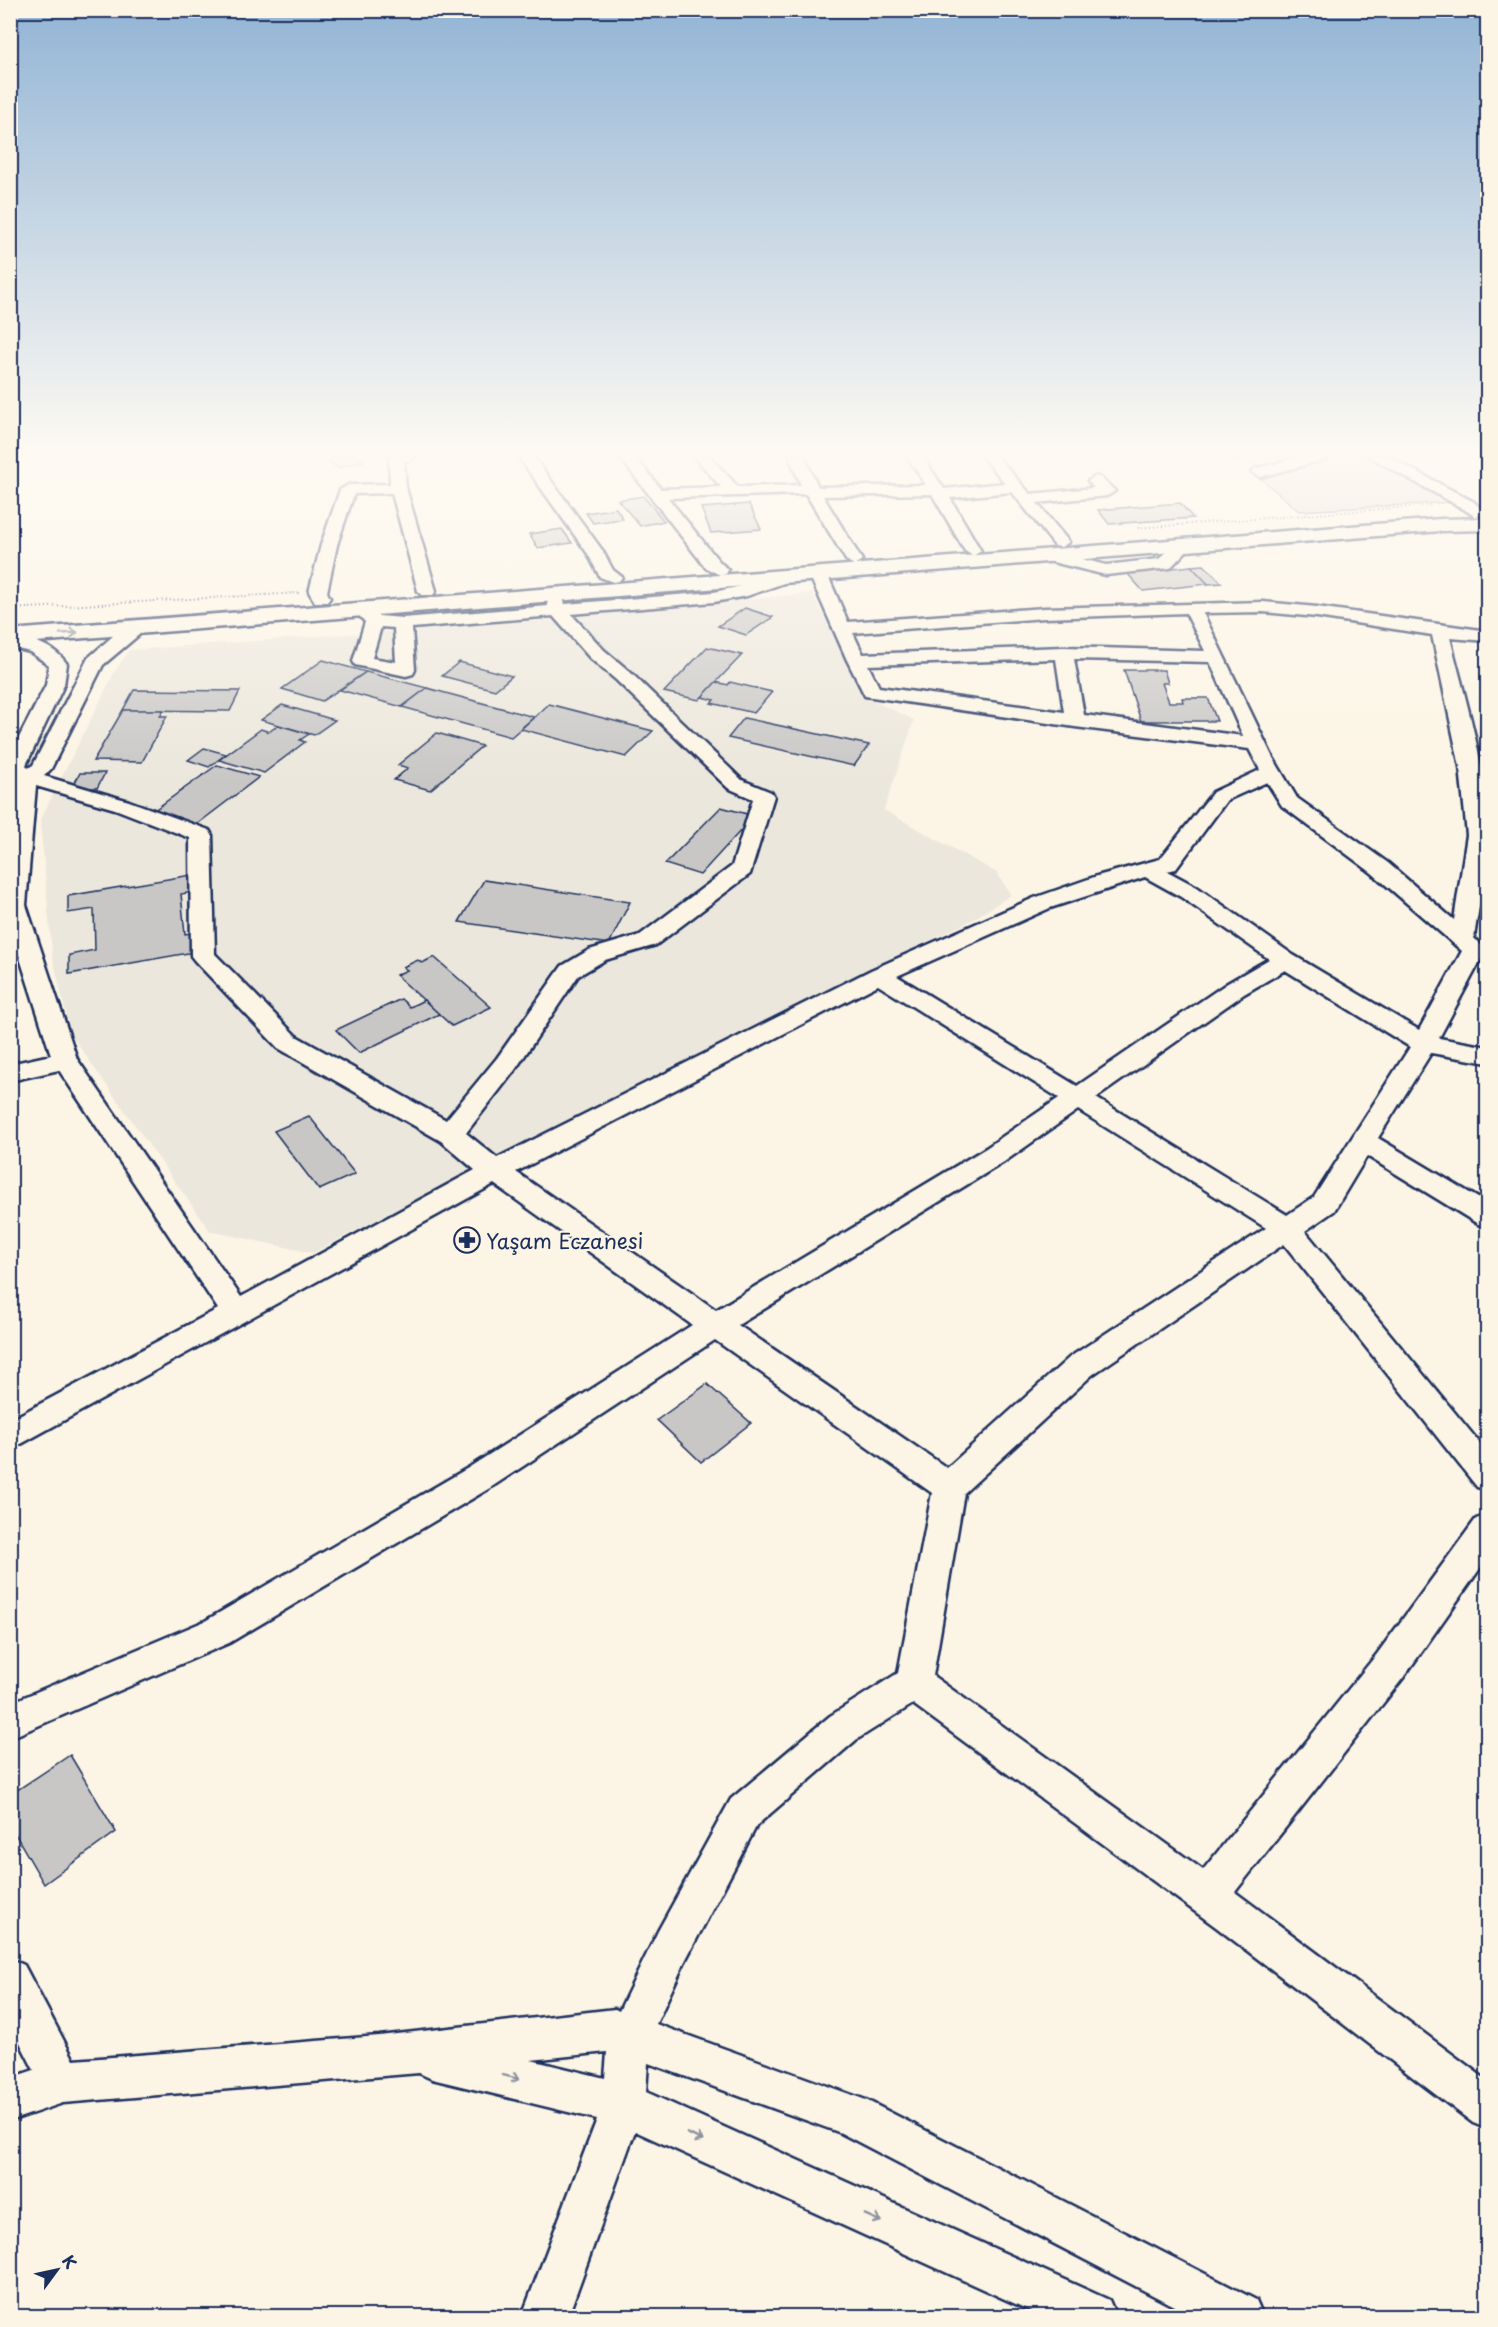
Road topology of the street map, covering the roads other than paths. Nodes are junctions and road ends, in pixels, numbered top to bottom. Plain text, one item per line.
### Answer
1 (324, 565) edge
2 (420, 565) edge
3 (602, 565) edge
4 (713, 565) edge
5 (792, 565) edge
6 (918, 565) edge
7 (720, 570) junction
8 (819, 576) junction
9 (613, 577) junction
10 (427, 591) junction
11 (321, 598) junction
12 (586, 602) junction
13 (556, 604) junction
14 (1192, 608) junction
15 (369, 616) junction
16 (10, 621) edge
17 (402, 623) junction
18 (138, 628) junction
19 (843, 628) junction
20 (1440, 631) junction
21 (1488, 636) edge
22 (10, 639) edge
23 (1064, 653) junction
24 (1217, 657) junction
25 (856, 660) junction
26 (622, 675) junction
27 (1075, 721) junction
28 (1257, 744) junction
29 (1271, 772) junction
30 (18, 778) edge
31 (1481, 796) edge
32 (1147, 869) junction
33 (1474, 950) edge
34 (1285, 960) junction
35 (879, 975) junction
36 (1424, 1044) junction
37 (1488, 1055) edge
38 (65, 1060) junction
39 (10, 1073) edge
40 (1076, 1099) junction
41 (450, 1134) junction
42 (1364, 1142) junction
43 (495, 1171) junction
44 (1488, 1216) edge
45 (1287, 1228) junction
46 (236, 1313) junction
47 (715, 1325) junction
48 (10, 1435) edge
49 (1488, 1477) edge
50 (950, 1487) junction
51 (1488, 1529) edge
52 (914, 1683) junction
53 (10, 1721) edge
54 (1207, 1896) junction
55 (10, 1979) edge
56 (629, 2035) junction
57 (413, 2053) junction
58 (63, 2082) junction
59 (10, 2100) edge
60 (624, 2104) junction
61 (1488, 2108) edge
62 (545, 2316) edge
63 (1093, 2316) edge
64 (1240, 2316) edge

1 - 11 street
2 - 10 street
3 - 9 street
4 - 7 street
5 - 7 highway
6 - 8 highway
7 - 9 highway
8 - 12 highway
8 - 19 street
9 - 10 highway
10 - 11 highway
11 - 16 highway
12 - 13 highway
12 - 26 street
13 - 15 highway
13 - 17 street
13 - 26 street
14 - 19 street
14 - 20 street
14 - 24 street
15 - 17 street
15 - 17 street
15 - 18 highway
22 -> 18 highway
18 - 30 street
19 - 25 street
20 - 21 street
20 - 31 street
22 - 30 street
23 - 24 street
23 - 25 street
23 - 27 street
24 - 28 street
25 - 27 street
26 - 41 street
27 - 28 street
28 - 29 street
29 - 32 street
29 - 33 street
30 - 38 street
30 - 41 street
31 - 33 street
32 - 34 street
32 - 35 street
33 - 36 street
34 - 36 street
34 - 40 street
35 - 40 street
35 - 43 street
36 - 37 street
36 - 42 street
38 - 39 street
38 - 46 street
40 - 45 street
40 - 47 street
41 - 43 street
42 - 44 street
42 - 45 street
43 - 46 street
43 - 47 street
45 - 49 street
45 - 50 street
46 - 48 street
47 - 50 street
47 - 53 street
50 - 52 street
51 - 54 street
52 - 54 street
52 - 56 street
54 - 61 street
55 - 58 street
56 - 57 street
56 - 60 street
56 - 64 street
57 - 58 street
57 -> 60 street
58 - 59 street
60 - 62 street
60 -> 63 street

